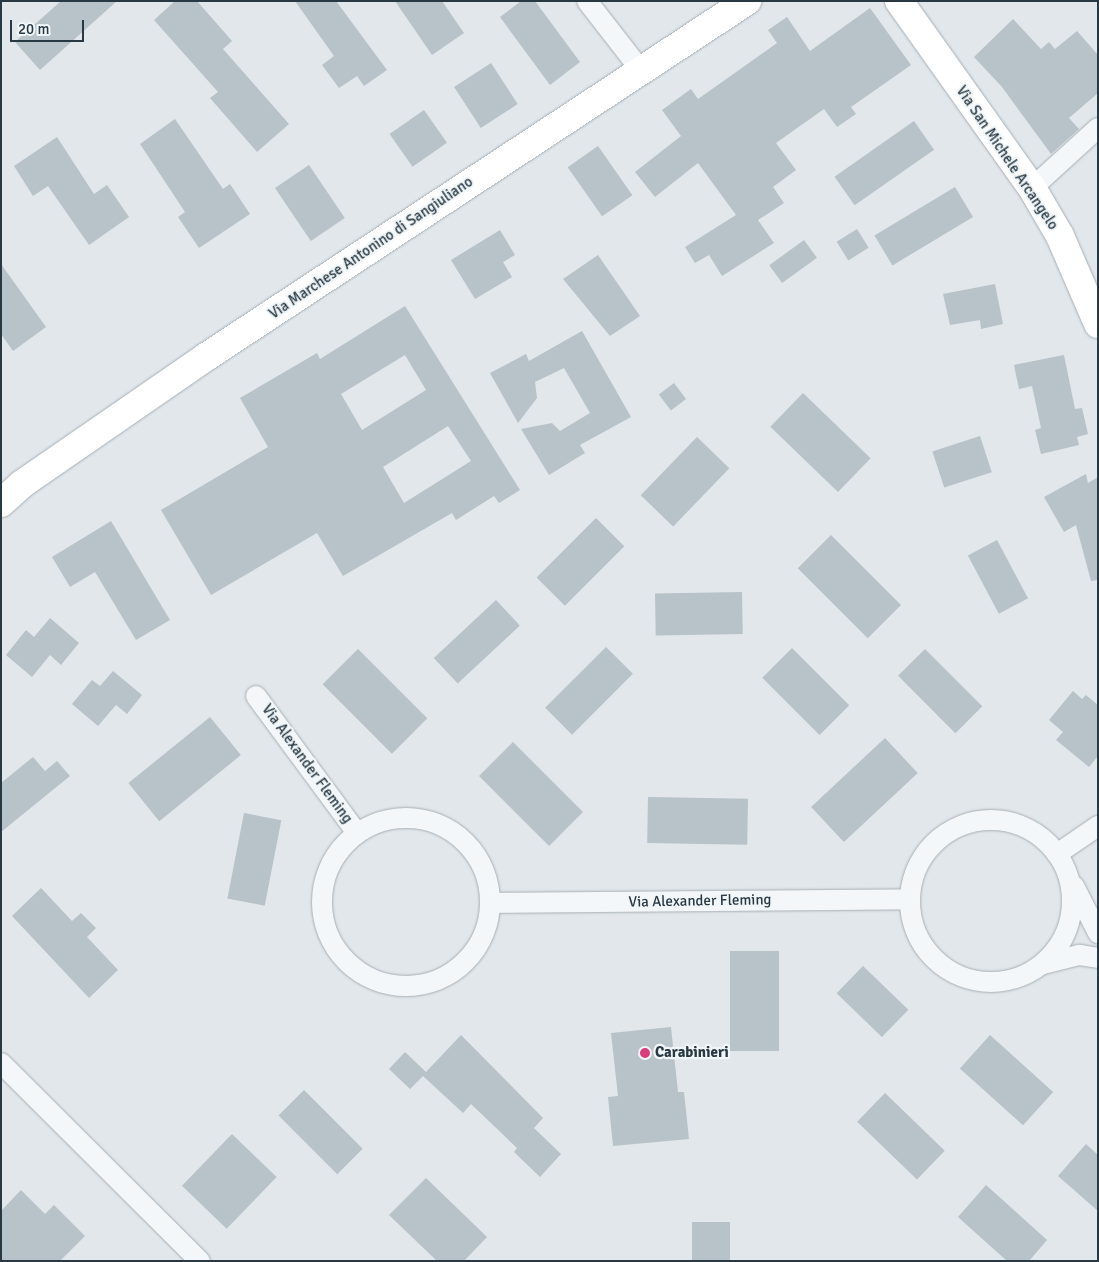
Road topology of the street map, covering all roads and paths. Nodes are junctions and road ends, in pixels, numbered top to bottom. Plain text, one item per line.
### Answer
1 (587, 1) edge
2 (747, 1) edge
3 (899, 1) edge
4 (640, 69) junction
5 (1098, 128) edge
6 (1032, 188) junction
7 (1098, 324) edge
8 (1, 503) edge
9 (256, 696) dead end
10 (1098, 826) edge
11 (357, 833) junction
12 (1057, 854) junction
13 (1068, 873) junction
14 (910, 899) junction
15 (491, 903) junction
16 (1098, 933) edge
17 (1098, 958) edge
18 (1041, 965) junction
19 (1, 1063) edge
20 (200, 1261) edge

1 - 4 street
2 - 4 main road, Via Marchese Antonino di Sangiuliano
3 - 6 main road, Via San Michele Arcangelo
4 - 8 main road, Via Marchese Antonino di Sangiuliano
5 - 6 street
6 - 7 main road, Via San Michele Arcangelo
9 - 11 street, Via Alexander Fleming
10 - 12 street
11 - 15 street
11 - 15 street
12 - 13 street
12 - 14 street
13 - 16 street
13 - 18 street
14 - 15 street, Via Alexander Fleming
14 - 18 street
17 - 18 street
19 - 20 street

